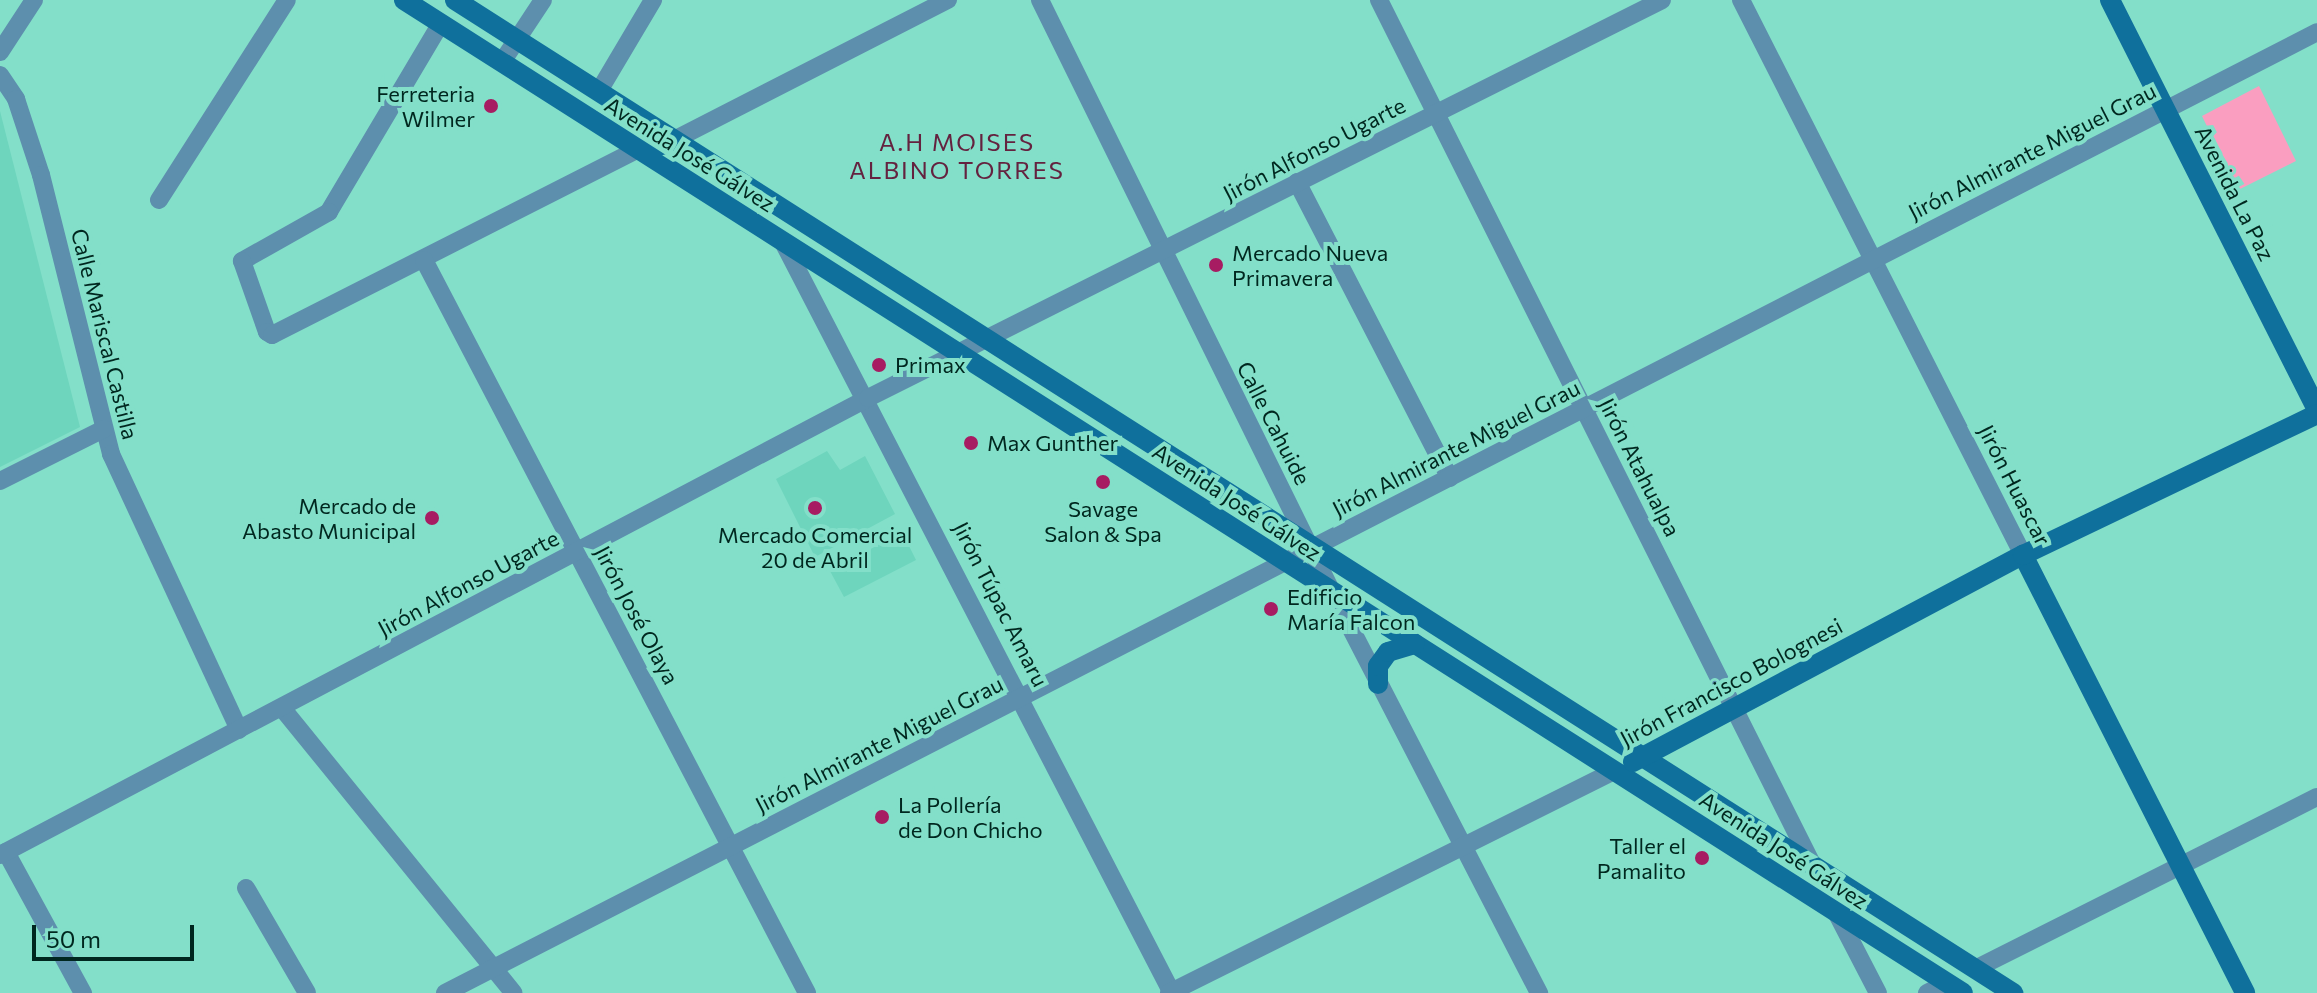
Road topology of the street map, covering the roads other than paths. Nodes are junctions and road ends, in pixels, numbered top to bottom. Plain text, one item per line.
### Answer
1 (34, 0) edge
2 (287, 0) edge
3 (404, 0) edge
4 (455, 0) edge
5 (543, 0) edge
6 (653, 0) edge
7 (948, 0) edge
8 (1040, 0) edge
9 (1379, 0) edge
10 (1662, 0) edge
11 (1741, 0) edge
12 (2110, 0) edge
13 (441, 23) junction
14 (2317, 32) edge
15 (517, 40) junction
16 (0, 52) edge
17 (502, 62) junction
18 (0, 75) edge
19 (599, 91) junction
20 (2166, 110) junction
21 (1437, 114) junction
22 (672, 141) junction
23 (638, 149) junction
24 (1297, 182) junction
25 (159, 200) dead end
26 (782, 241) junction
27 (1163, 254) junction
28 (424, 260) junction
29 (1874, 260) junction
30 (986, 339) junction
31 (959, 353) junction
32 (868, 398) junction
33 (1584, 409) junction
34 (2317, 411) edge
35 (104, 429) junction
36 (1450, 478) junction
37 (0, 481) edge
38 (1311, 549) junction
39 (578, 553) junction
40 (2023, 555) junction
41 (1287, 562) junction
42 (1331, 590) junction
43 (1415, 644) junction
44 (1378, 684) junction
45 (1022, 698) junction
46 (282, 708) junction
47 (1734, 708) junction
48 (239, 730) junction
49 (1642, 757) junction
50 (1615, 771) junction
51 (2317, 797) edge
52 (1464, 843) junction
53 (731, 847) junction
54 (3, 854) edge
55 (2181, 867) junction
56 (1815, 870) junction
57 (246, 888) dead end
58 (1836, 912) junction
59 (496, 967) junction
60 (1975, 969) junction
61 (1955, 988) edge
62 (83, 993) edge
63 (307, 993) edge
64 (445, 993) edge
65 (514, 993) edge
66 (807, 993) edge
67 (1170, 993) edge
68 (1539, 993) edge
69 (1878, 993) edge
70 (1927, 993) edge
71 (2013, 993) edge
72 (2245, 993) edge

1 - 16 street
2 - 25 street
3 - 13 main road, Avenida José Gálvez
4 - 15 main road, Avenida José Gálvez
5 - 15 street
6 - 19 street
7 - 22 street
8 - 27 street, Calle Cahuide
9 - 21 street, Jirón Atahualpa
10 - 21 street, Jirón Alfonso Ugarte
11 - 29 street, Jirón Huascar
12 - 20 main road, Avenida La Paz
13 - 17 main road, Avenida José Gálvez
13 - 28 street
14 - 20 street, Jirón Almirante Miguel Grau
15 - 17 street
15 - 19 main road, Avenida José Gálvez
17 - 23 main road, Avenida José Gálvez
18 - 35 street, Calle Mariscal Castilla
19 - 22 main road, Avenida José Gálvez
20 - 29 street, Jirón Almirante Miguel Grau
20 - 34 main road, Avenida La Paz
21 - 24 street, Jirón Alfonso Ugarte
21 - 33 street, Jirón Atahualpa
22 - 30 main road, Avenida José Gálvez
23 - 26 main road, Avenida José Gálvez
23 - 28 street
24 - 27 street, Jirón Alfonso Ugarte
24 - 36 street
26 - 31 main road, Avenida José Gálvez
26 - 32 street, Jirón Túpac Amaru
27 - 30 street, Jirón Alfonso Ugarte
27 - 38 street, Calle Cahuide
28 - 39 street, Jirón José Olaya
29 - 33 street, Jirón Almirante Miguel Grau
29 - 40 street, Jirón Huascar
30 - 31 street, Jirón Alfonso Ugarte
30 - 38 main road, Avenida José Gálvez
31 - 32 street, Jirón Alfonso Ugarte
31 - 41 main road, Avenida José Gálvez
32 - 39 street, Jirón Alfonso Ugarte
32 - 45 street, Jirón Túpac Amaru
33 - 36 street, Jirón Almirante Miguel Grau
33 - 47 street, Jirón Atahualpa
34 - 40 main road, Jirón Francisco Bolognesi
35 - 37 street
35 - 48 street, Calle Mariscal Castilla
36 - 38 street, Jirón Almirante Miguel Grau
38 - 41 street, Jirón Almirante Miguel Grau
38 - 42 street, Calle Cahuide
38 - 49 main road, Avenida José Gálvez
39 - 46 street, Jirón Alfonso Ugarte
39 - 53 street, Jirón José Olaya
40 - 47 main road, Jirón Francisco Bolognesi
40 - 55 main road, Jirón Huascar
41 - 42 main road, Avenida José Gálvez
41 - 45 street, Jirón Almirante Miguel Grau
42 - 43 main road, Avenida José Gálvez
42 - 44 street, Calle Cahuide
43 - 44 main road
43 - 50 main road, Avenida José Gálvez
44 - 52 street, Calle Cahuide
45 - 53 street, Jirón Almirante Miguel Grau
45 - 67 street, Jirón Túpac Amaru
46 - 48 street, Jirón Alfonso Ugarte
46 - 59 street
47 - 49 main road, Jirón Francisco Bolognesi
47 - 56 street, Jirón Atahualpa
48 - 54 street, Jirón Alfonso Ugarte
49 - 50 main road, Jirón Francisco Bolognesi
49 - 56 main road, Avenida José Gálvez
50 - 52 street, Jirón Francisco Bolognesi
50 - 58 main road, Avenida José Gálvez
51 - 55 street
52 - 67 street, Jirón Francisco Bolognesi
52 - 68 street, Calle Cahuide
53 - 59 street, Jirón Almirante Miguel Grau
53 - 66 street, Jirón José Olaya
54 - 62 street
55 - 60 street
55 - 72 main road, Jirón Huascar
56 - 60 main road, Avenida José Gálvez
57 - 63 street
58 - 61 main road, Avenida José Gálvez
58 - 69 street
59 - 64 street, Jirón Almirante Miguel Grau
59 - 65 street
60 - 71 main road, Avenida José Gálvez
61 - 70 street

